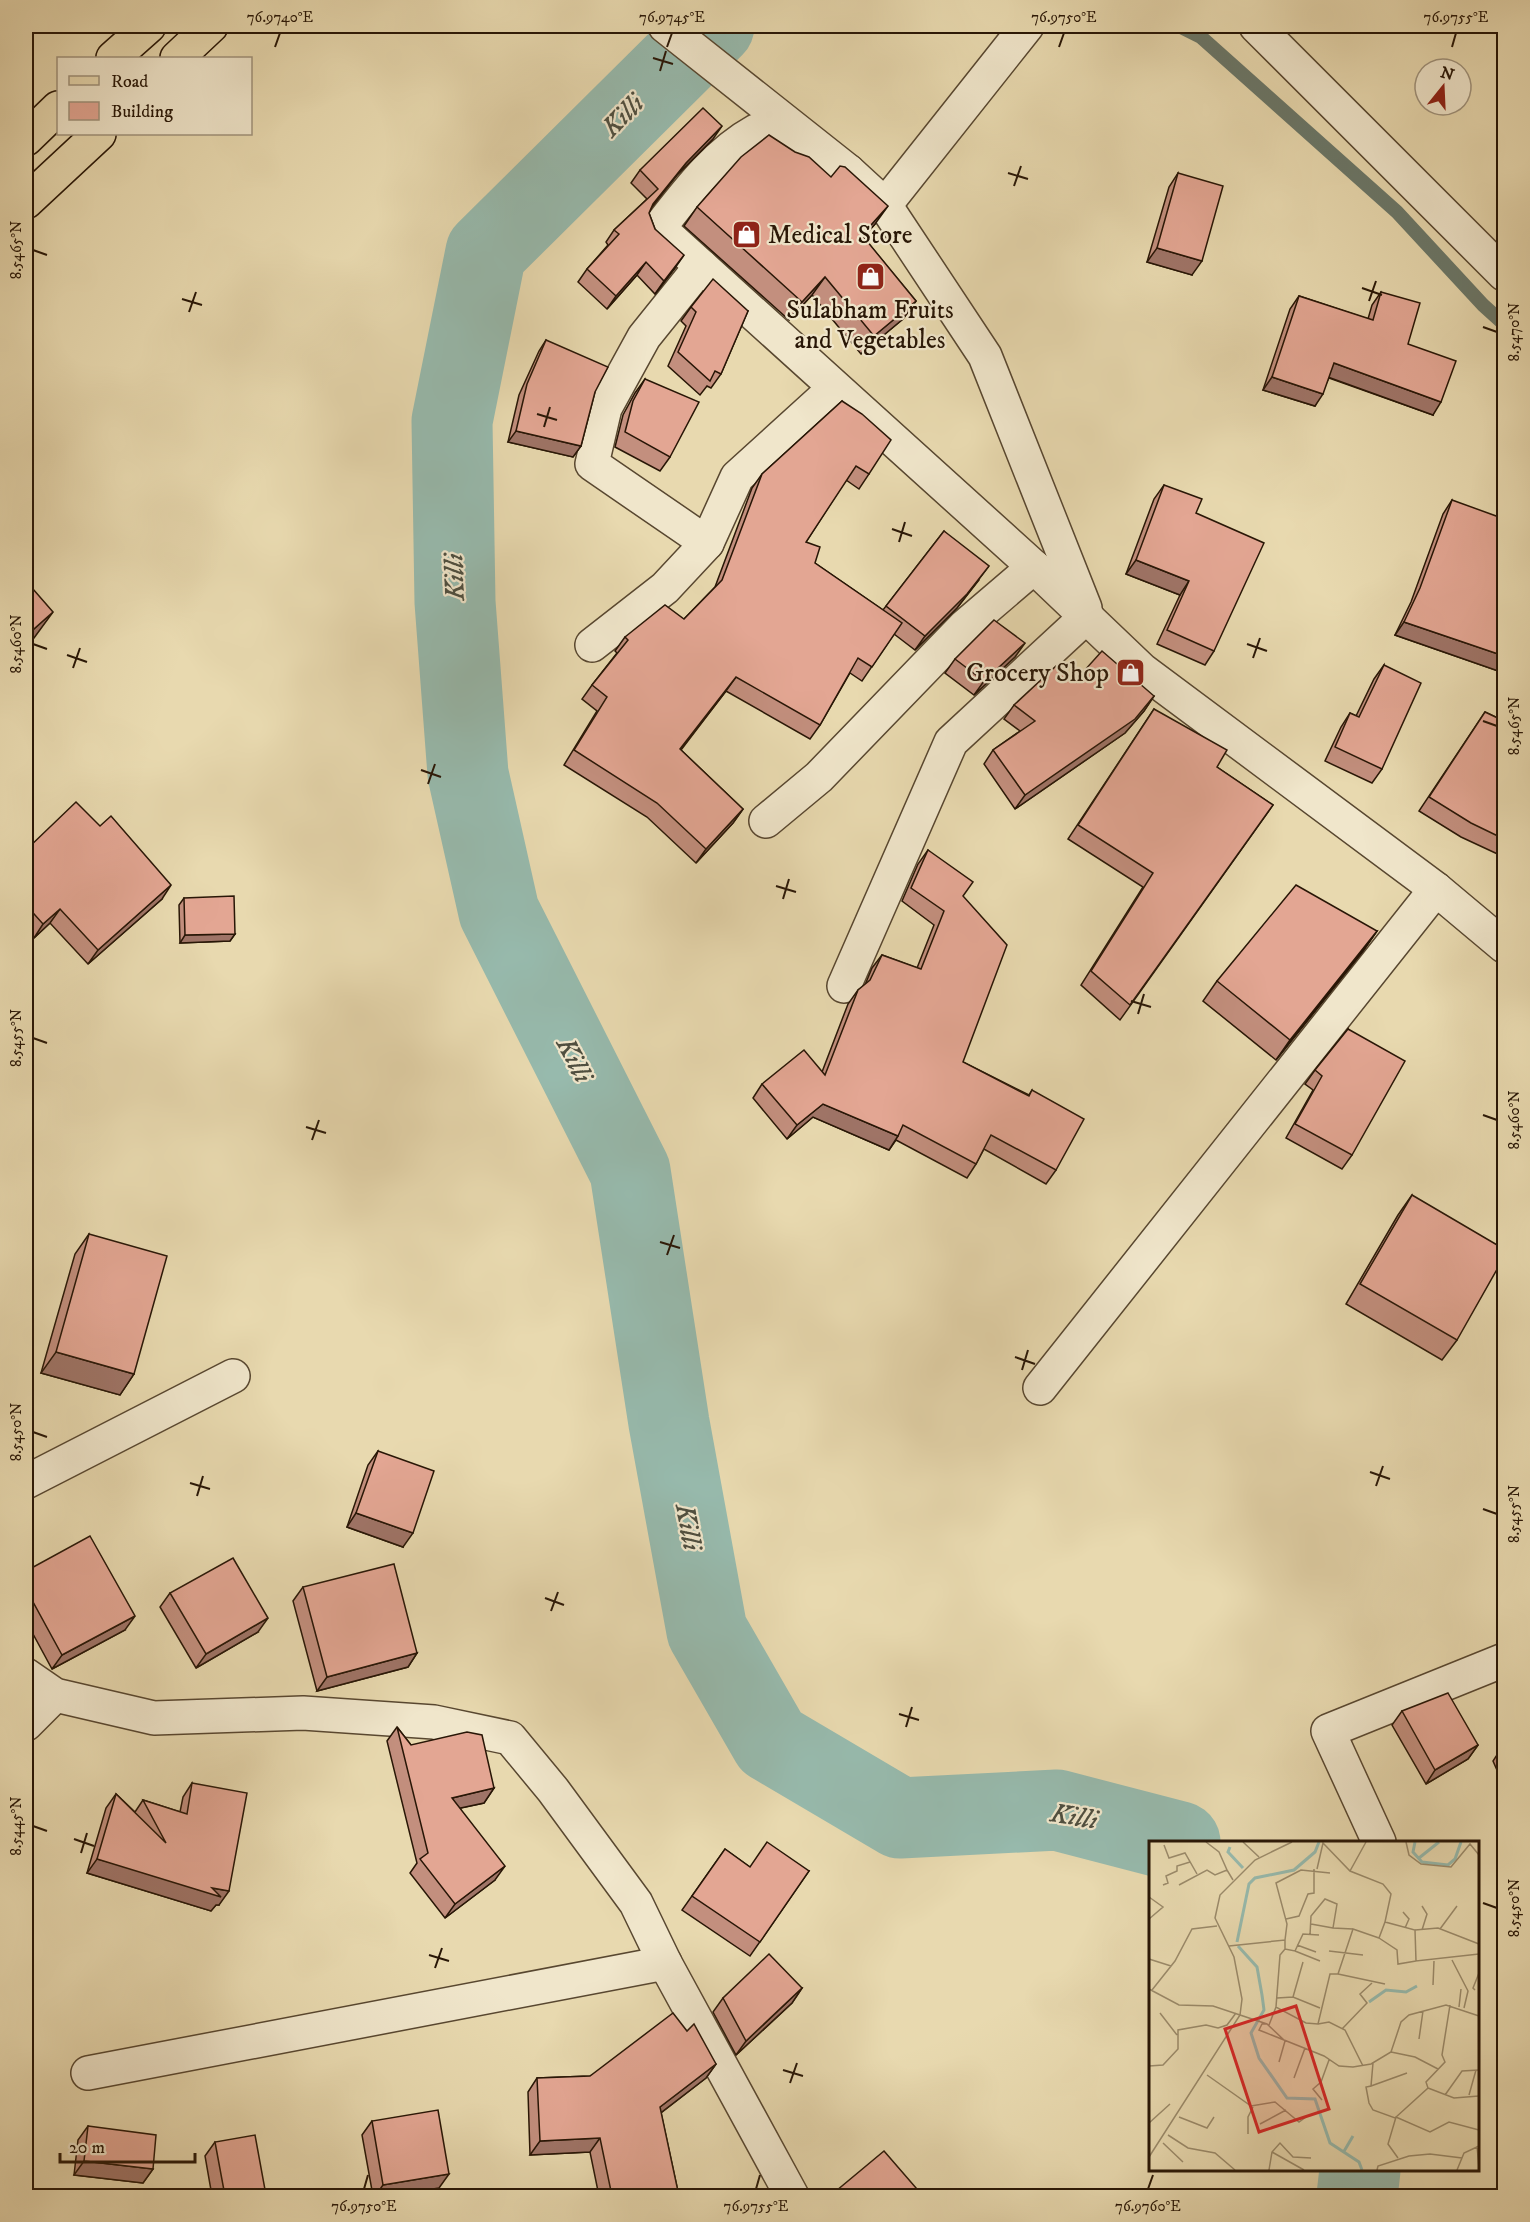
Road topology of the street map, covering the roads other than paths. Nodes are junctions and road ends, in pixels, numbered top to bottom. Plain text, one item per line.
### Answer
1 (149, 26) edge
2 (211, 26) edge
3 (664, 26) edge
4 (1027, 26) edge
5 (1256, 26) edge
6 (114, 57) edge
7 (178, 57) edge
8 (57, 109) edge
9 (98, 135) edge
10 (26, 139) edge
11 (848, 171) junction
12 (26, 202) edge
13 (885, 206) junction
14 (700, 266) junction
15 (1504, 274) edge
16 (835, 388) junction
17 (707, 543) junction
18 (1034, 567) junction
19 (1087, 616) junction
20 (592, 645) dead end
21 (766, 821) dead end
22 (1436, 889) junction
23 (1504, 946) edge
24 (844, 986) dead end
25 (233, 1376) dead end
26 (1040, 1388) dead end
27 (26, 1482) edge
28 (1504, 1660) edge
29 (26, 1675) edge
30 (55, 1695) junction
31 (26, 1724) edge
32 (1379, 1841) edge
33 (665, 1963) junction
34 (88, 2073) dead end
35 (792, 2196) edge

1 - 6 main road
2 - 7 main road
3 - 11 street
4 - 13 street
5 - 15 street
8 - 10 main road
9 - 12 main road
11 - 13 street
11 - 14 street
13 - 19 street
14 - 16 street
14 - 17 street
16 - 17 street
16 - 18 street
17 - 20 street
18 - 19 street
18 - 21 street
19 - 22 street
19 - 24 street
22 - 23 street
22 - 26 street
25 - 27 street
28 - 32 street
29 - 30 street
30 - 31 street
30 - 33 street
33 - 34 street
33 - 35 street

